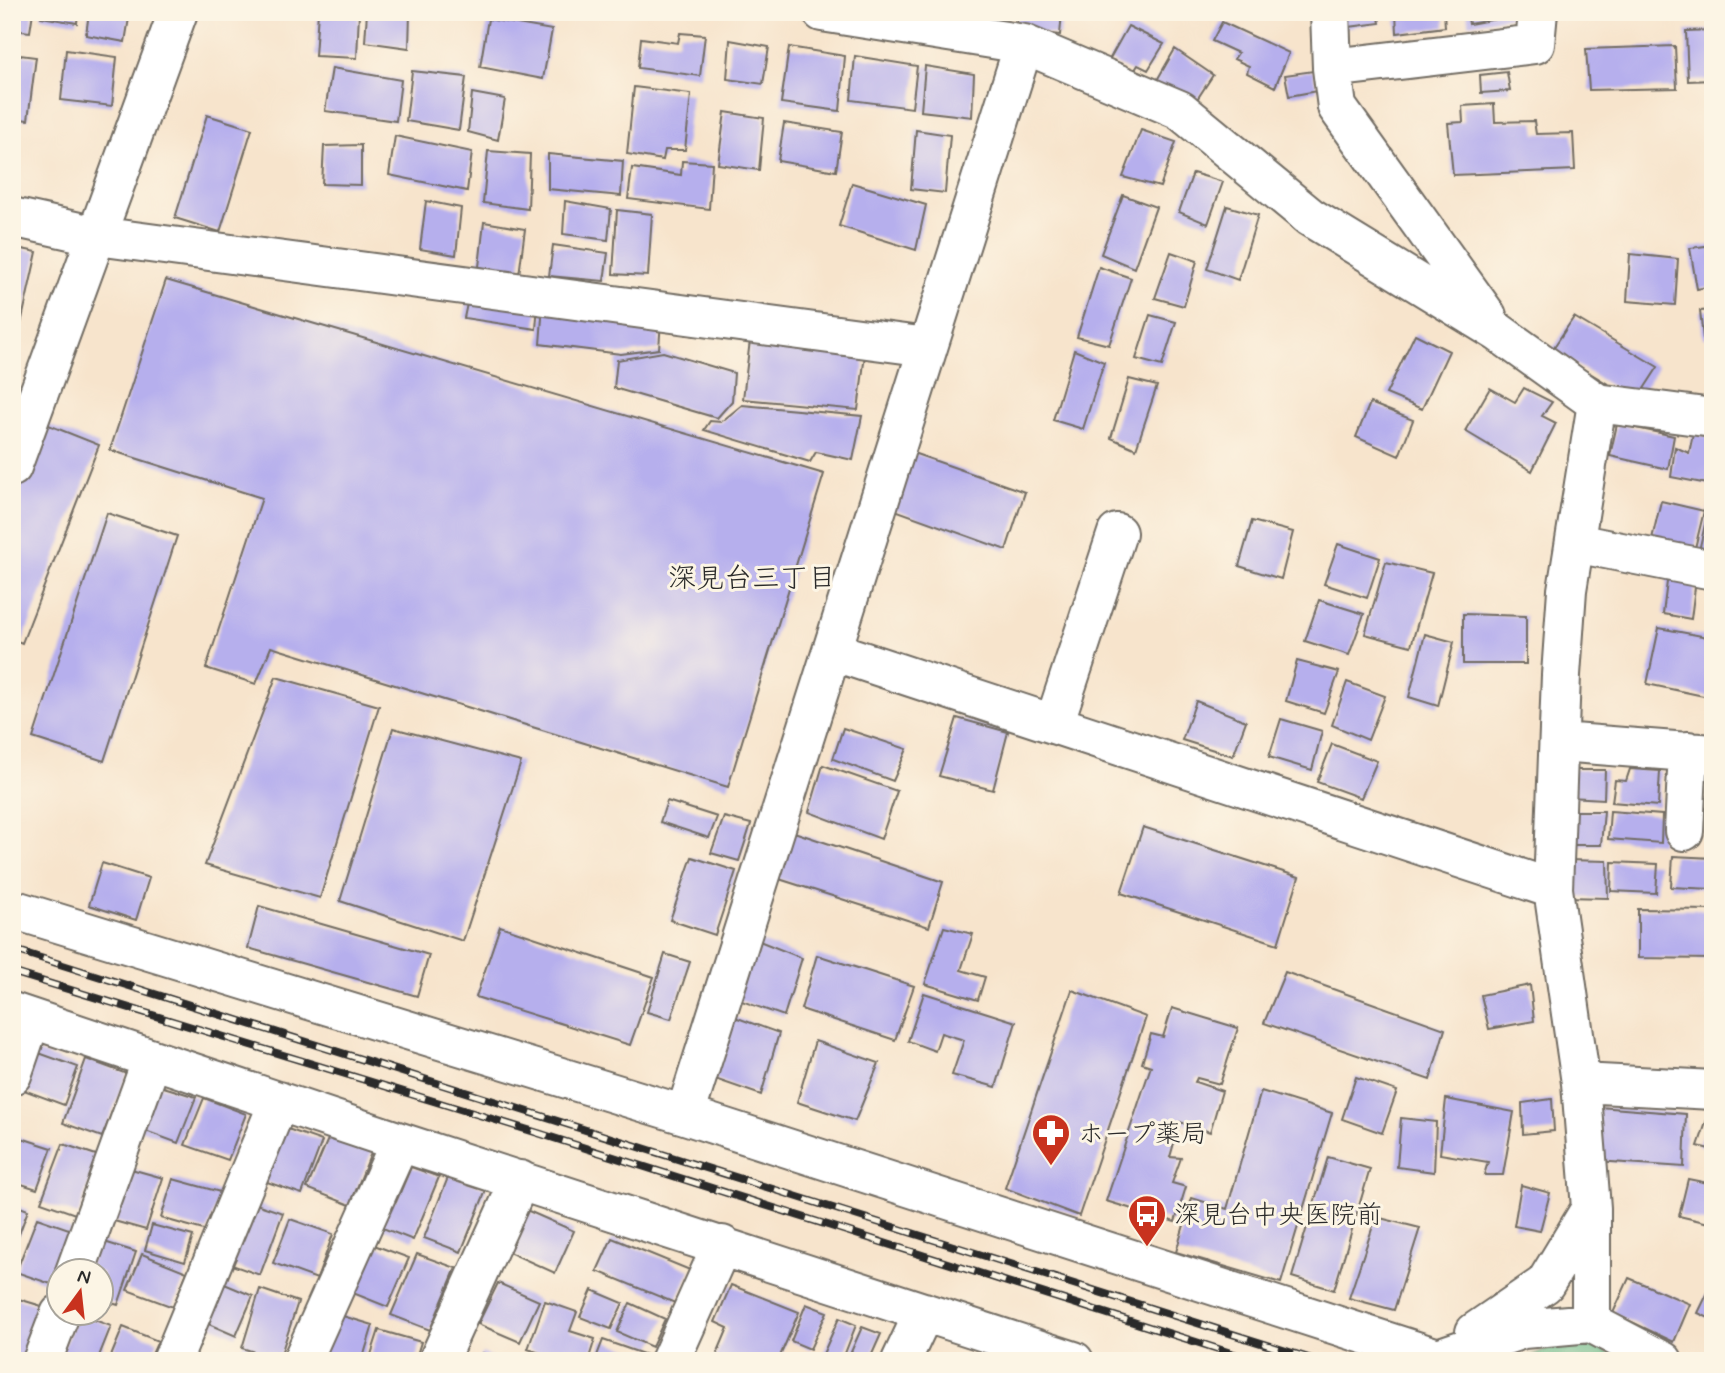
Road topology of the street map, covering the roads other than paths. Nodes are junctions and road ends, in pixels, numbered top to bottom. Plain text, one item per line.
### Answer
1 (178, 12) edge
2 (822, 12) edge
3 (1330, 12) edge
4 (1538, 12) edge
5 (905, 18) edge
6 (1024, 44) junction
7 (1332, 68) junction
8 (12, 217) edge
9 (97, 236) junction
10 (1498, 332) junction
11 (928, 347) junction
12 (1597, 404) junction
13 (1713, 418) edge
14 (12, 467) edge
15 (1117, 533) dead end
16 (1575, 542) junction
17 (1713, 570) edge
18 (832, 651) junction
19 (1054, 724) junction
20 (1560, 742) junction
21 (1701, 752) edge
22 (1684, 831) dead end
23 (1553, 888) junction
24 (12, 909) edge
25 (22, 1016) edge
26 (152, 1059) junction
27 (12, 1075) edge
28 (1581, 1083) junction
29 (1713, 1090) edge
30 (279, 1101) junction
31 (685, 1115) junction
32 (400, 1142) junction
33 (520, 1180) junction
34 (1591, 1209) junction
35 (722, 1245) junction
36 (80, 1258) edge
37 (924, 1312) junction
38 (1591, 1323) junction
39 (55, 1328) edge
40 (1438, 1359) edge
41 (42, 1361) edge
42 (172, 1361) edge
43 (302, 1361) edge
44 (438, 1361) edge
45 (670, 1361) edge
46 (901, 1361) edge
47 (1074, 1361) edge
48 (1662, 1361) edge

1 - 9 street
2 - 5 street
3 - 7 street
4 - 7 street
5 - 6 street
6 - 10 street
6 - 11 street
7 - 10 street
8 - 9 street
9 - 11 street
9 - 14 street
10 - 12 street
11 - 18 street
12 - 13 street
12 - 16 street
15 - 19 street
16 - 17 street
16 - 20 street
18 - 19 street
18 - 31 street
19 - 23 street
20 - 21 street
20 - 23 street
21 - 22 street
23 - 28 street
24 - 31 street
25 - 26 street
25 - 27 street
26 - 30 street
26 - 36 street
28 - 29 street
28 - 34 street
30 - 32 street
30 - 42 street
31 - 40 street
32 - 33 street
32 - 43 street
33 - 35 street
33 - 44 street
34 - 38 street
34 - 40 street
35 - 37 street
35 - 45 street
37 - 46 street
37 - 47 street
38 - 40 street
38 - 48 street
39 - 41 street

